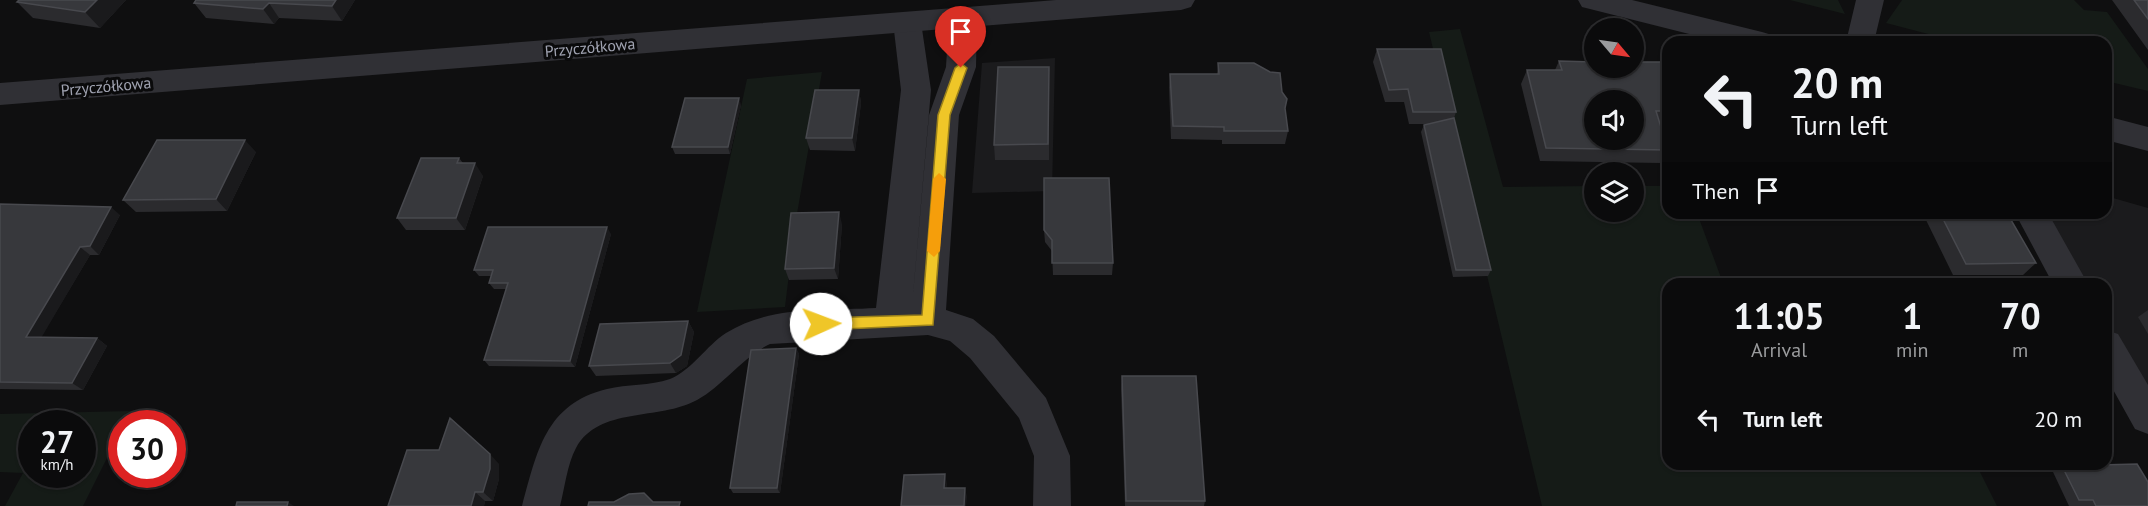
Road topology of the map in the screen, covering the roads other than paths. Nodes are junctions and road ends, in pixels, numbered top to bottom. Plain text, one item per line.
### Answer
1 (1180, 0) edge
2 (1592, 0) edge
3 (1870, 0) edge
4 (963, 17) junction
5 (907, 22) junction
6 (1738, 36) edge
7 (1861, 36) edge
8 (0, 94) edge
9 (2112, 130) edge
10 (2148, 139) edge
11 (2034, 219) edge
12 (2068, 278) edge
13 (928, 321) junction
14 (892, 322) junction
15 (2112, 355) edge
16 (2148, 418) edge
17 (541, 506) edge
18 (1052, 506) edge

1 - 4 street, Przyczółkowa
2 - 6 street
3 - 7 street
4 - 5 street, Przyczółkowa
4 - 13 street
5 - 8 street, Przyczółkowa
5 - 14 street
9 - 10 street
11 - 12 street
13 - 14 street
13 - 18 street
14 - 17 street
15 - 16 street

